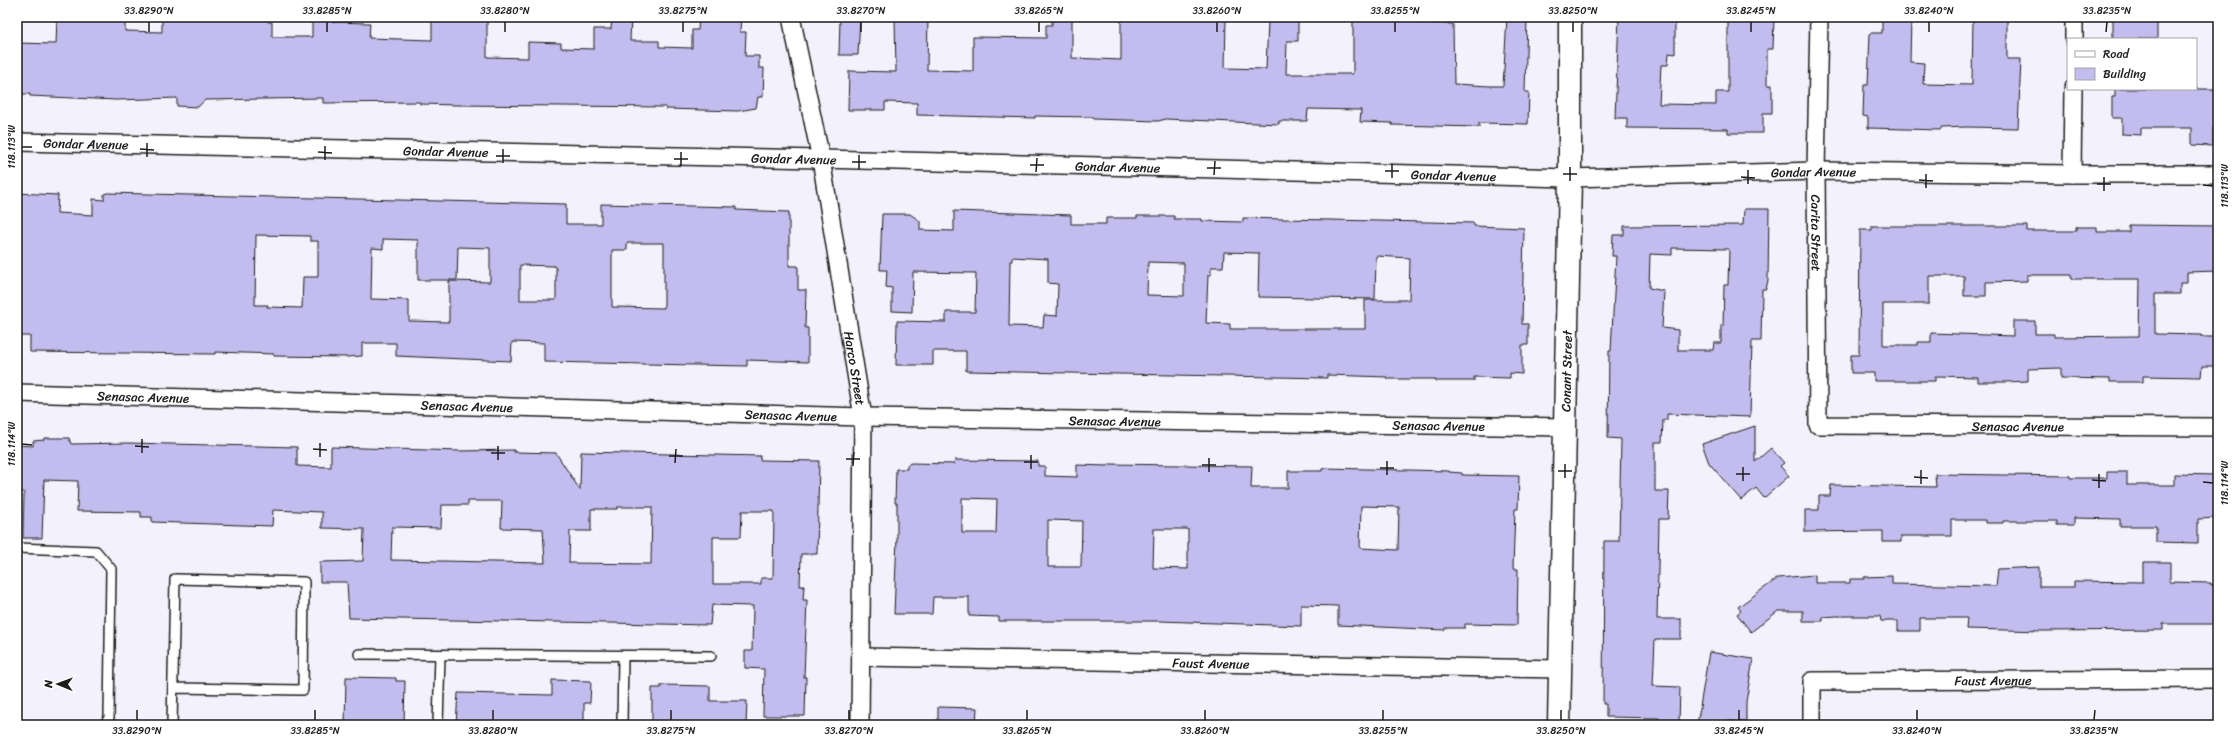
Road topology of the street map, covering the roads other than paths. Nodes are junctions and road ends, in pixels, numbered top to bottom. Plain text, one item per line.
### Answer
1 (791, 17) edge
2 (1570, 17) edge
3 (1819, 17) edge
4 (2074, 17) edge
5 (2074, 38) edge
6 (2073, 90) edge
7 (17, 142) edge
8 (821, 159) junction
9 (1816, 171) junction
10 (2072, 174) junction
11 (2218, 174) edge
12 (1570, 178) junction
13 (17, 393) edge
14 (863, 417) junction
15 (1818, 425) joint
16 (1564, 427) junction
17 (2218, 427) edge
18 (17, 548) edge
19 (359, 654) dead end
20 (440, 655) junction
21 (623, 656) junction
22 (710, 656) dead end
23 (861, 657) junction
24 (1560, 669) junction
25 (2218, 679) edge
26 (173, 688) junction
27 (104, 725) edge
28 (172, 725) edge
29 (438, 725) edge
30 (622, 725) edge
31 (860, 725) edge
32 (1559, 725) edge
33 (1812, 725) edge

1 - 8 street, Harco Street
2 - 12 street, Conant Street
3 - 9 street, Carita Street
4 - 5 street
6 - 10 street
7 - 8 street, Gondar Avenue
8 - 12 street, Gondar Avenue
8 - 14 street, Harco Street
9 - 10 street, Gondar Avenue
9 - 12 street, Gondar Avenue
9 - 15 street, Carita Street
10 - 11 street, Gondar Avenue
12 - 16 street, Conant Street
13 - 14 street, Senasac Avenue
14 - 16 street, Senasac Avenue
14 - 23 street, Harco Street
15 - 17 street, Senasac Avenue
16 - 24 street, Conant Street
18 - 27 lane
19 - 20 lane
20 - 21 lane
20 - 29 lane
21 - 22 lane
21 - 30 lane
23 - 24 street, Faust Avenue
23 - 31 street, Harco Street
24 - 32 street, Conant Street
25 - 33 street, Faust Avenue
26 - 26 lane
26 - 28 lane

